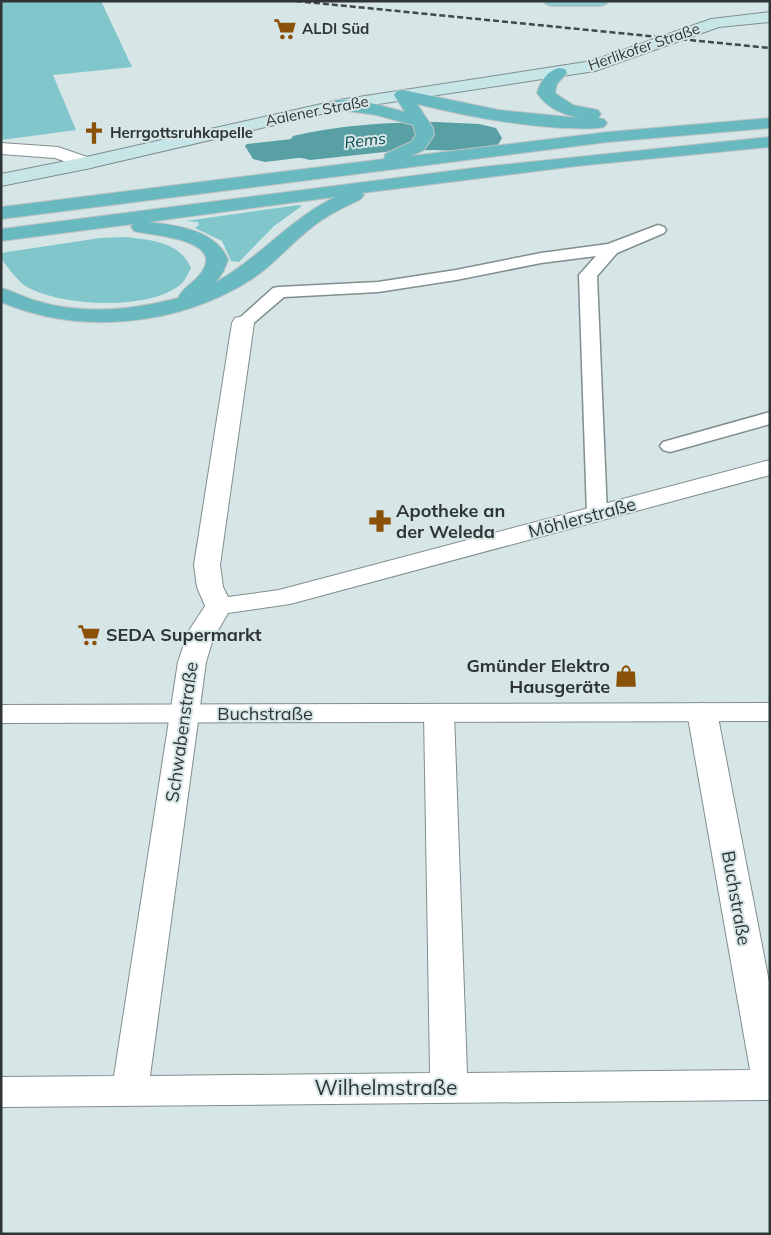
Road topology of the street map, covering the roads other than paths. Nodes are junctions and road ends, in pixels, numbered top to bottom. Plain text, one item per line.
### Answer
1 (551, 1) edge
2 (601, 1) edge
3 (770, 17) edge
4 (559, 73) junction
5 (459, 88) joint
6 (403, 95) junction
7 (339, 105) junction
8 (420, 122) junction
9 (666, 122) junction
10 (770, 122) edge
11 (770, 142) edge
12 (1, 148) edge
13 (86, 163) junction
14 (358, 168) junction
15 (1, 180) edge
16 (380, 184) junction
17 (1, 213) edge
18 (87, 225) junction
19 (658, 230) dead end
20 (1, 236) edge
21 (611, 249) junction
22 (1, 294) edge
23 (175, 305) junction
24 (243, 323) joint
25 (770, 418) edge
26 (670, 446) dead end
27 (770, 467) edge
28 (597, 514) junction
29 (219, 606) junction
30 (702, 712) junction
31 (770, 712) edge
32 (439, 713) junction
33 (1, 714) edge
34 (186, 714) junction
35 (770, 1084) edge
36 (449, 1088) junction
37 (130, 1090) junction
38 (1, 1092) edge

1 - 2 main road
3 - 4 main road, Herlikofer Straße
4 - 5 main road, Herlikofer Straße
4 - 9 highway
5 - 6 main road, Aalener Straße
6 - 7 main road, Aalener Straße
6 - 8 highway
6 - 9 highway
7 - 8 highway
7 - 13 main road, Aalener Straße
8 - 14 highway
9 - 10 highway
10 - 14 highway
11 - 16 highway
12 - 13 street
13 - 15 main road, Aalener Straße
14 - 17 highway
16 - 18 highway
16 - 23 highway
18 - 20 highway
18 - 23 highway
19 - 21 lane
21 - 24 lane
21 - 28 lane
22 - 23 highway
24 - 29 street
25 - 26 lane
27 - 28 street, Möhlerstraße
28 - 29 street, Möhlerstraße
29 - 34 street, Schwabenstraße
30 - 31 street, Buchstraße
30 - 32 street, Buchstraße
30 - 35 street, Buchstraße
32 - 34 street, Buchstraße
32 - 36 street
33 - 34 street, Buchstraße
34 - 37 street, Schwabenstraße
35 - 36 street, Wilhelmstraße
36 - 37 street, Wilhelmstraße
37 - 38 street, Wilhelmstraße

